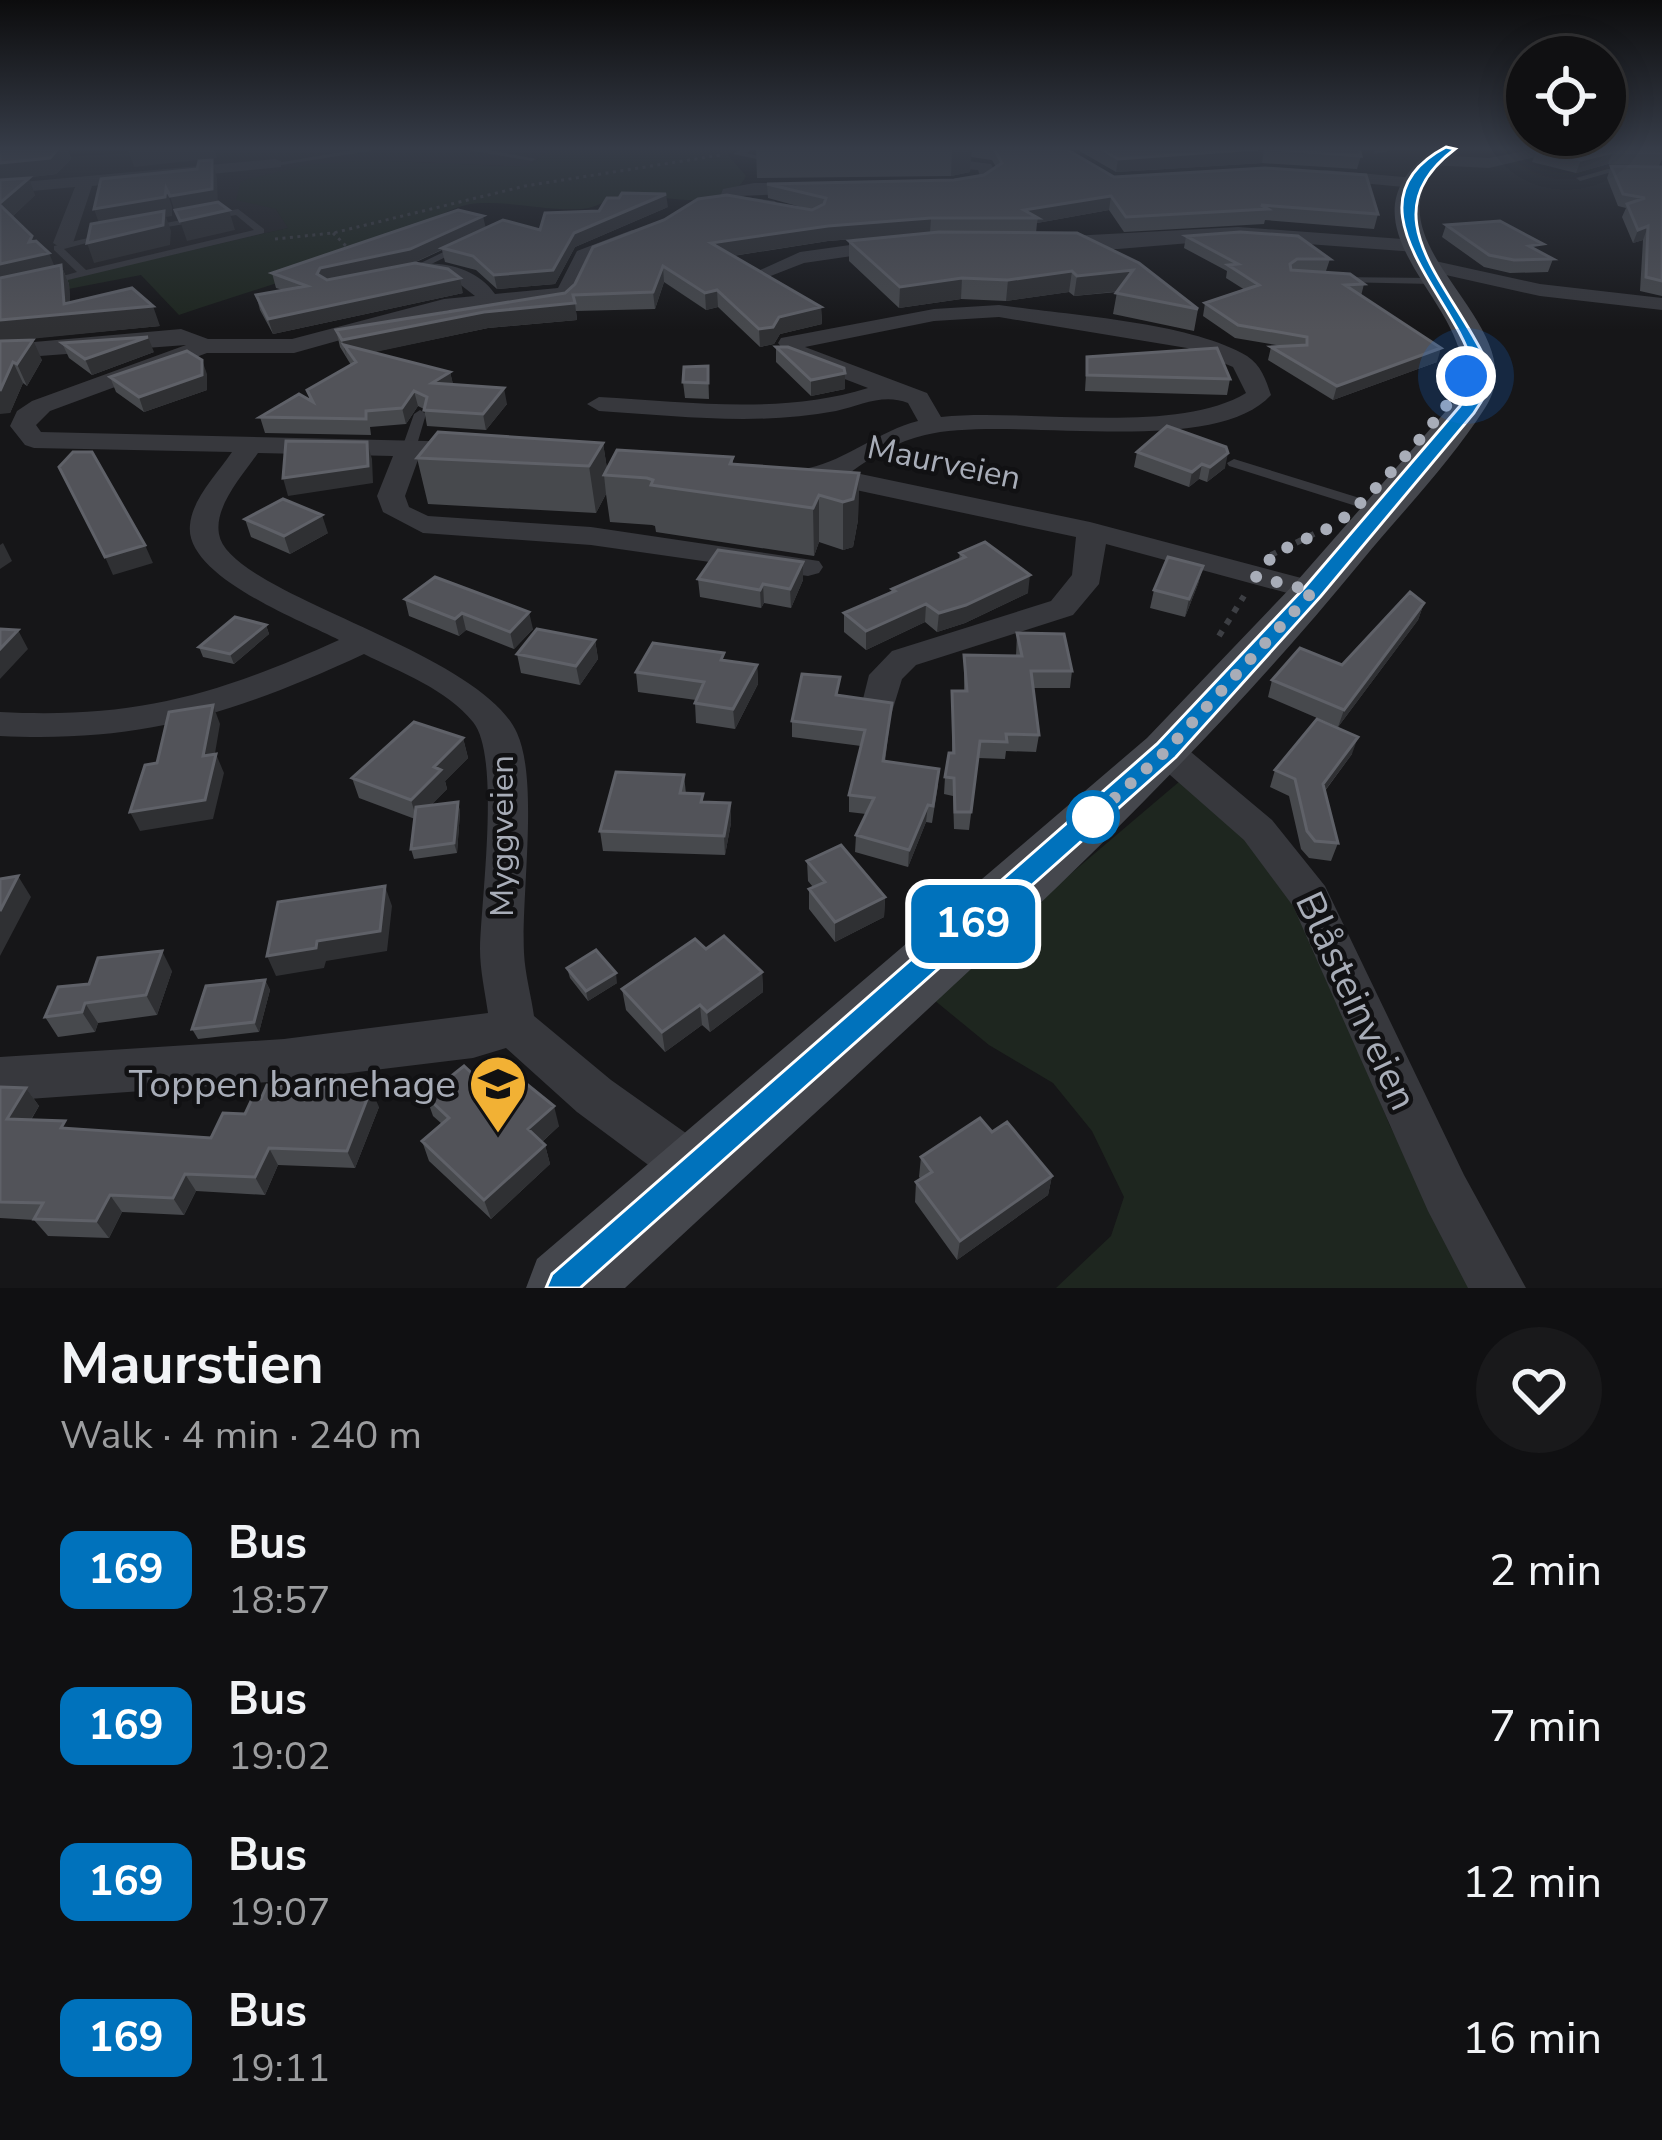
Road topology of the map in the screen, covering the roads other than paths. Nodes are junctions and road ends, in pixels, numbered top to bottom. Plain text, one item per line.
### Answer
1 (75, 209) edge
2 (781, 209) edge
3 (1410, 209) edge
4 (792, 211) edge
5 (657, 227) edge
6 (475, 241) edge
7 (919, 242) edge
8 (1034, 242) edge
9 (63, 243) junction
10 (1425, 264) junction
11 (424, 268) junction
12 (768, 271) edge
13 (84, 273) junction
14 (393, 275) edge
15 (1331, 278) edge
16 (42, 283) edge
17 (570, 292) junction
18 (487, 298) junction
19 (1662, 304) edge
20 (461, 320) edge
21 (399, 331) edge
22 (204, 346) junction
23 (294, 346) junction
24 (0, 352) edge
25 (895, 387) junction
26 (599, 404) dead end
27 (420, 414) edge
28 (933, 425) junction
29 (34, 440) junction
30 (248, 448) junction
31 (409, 448) junction
32 (0, 449) edge
33 (498, 451) edge
34 (1234, 463) dead end
35 (786, 471) edge
36 (830, 476) junction
37 (1361, 503) road end
38 (1090, 532) junction
39 (808, 567) edge
40 (1313, 591) junction
41 (363, 642) junction
42 (879, 707) edge
43 (0, 724) edge
44 (1166, 751) junction
45 (513, 1026) junction
46 (0, 1079) edge
47 (696, 1170) junction
48 (566, 1288) edge
49 (1498, 1288) edge

1 - 9 street
2 - 4 street
3 - 10 street
5 - 17 street
6 - 11 lane
7 - 12 street
8 - 10 street
9 - 13 lane
9 - 13 lane
10 - 15 lane
10 - 19 street
10 - 40 street
11 - 14 lane
11 - 18 street
13 - 16 lane
17 - 18 street
17 - 20 lane
18 - 23 street
21 - 23 lane
22 - 23 street
22 - 24 street
22 - 29 street
25 - 26 street, Maurveien
25 - 28 street
25 - 28 street
27 - 31 lane
28 - 36 street
29 - 30 street
29 - 32 street
30 - 31 street
30 - 41 street, Myggveien
31 - 33 street
31 - 39 street
34 - 37 lane
35 - 36 street, Maurveien
36 - 38 street, Maurveien
38 - 40 street, Maurveien
38 - 42 street
40 - 44 street
41 - 43 street
41 - 45 street, Myggveien
44 - 47 street
44 - 49 street, Blåsteinveien
45 - 46 street
45 - 47 street
47 - 48 street

